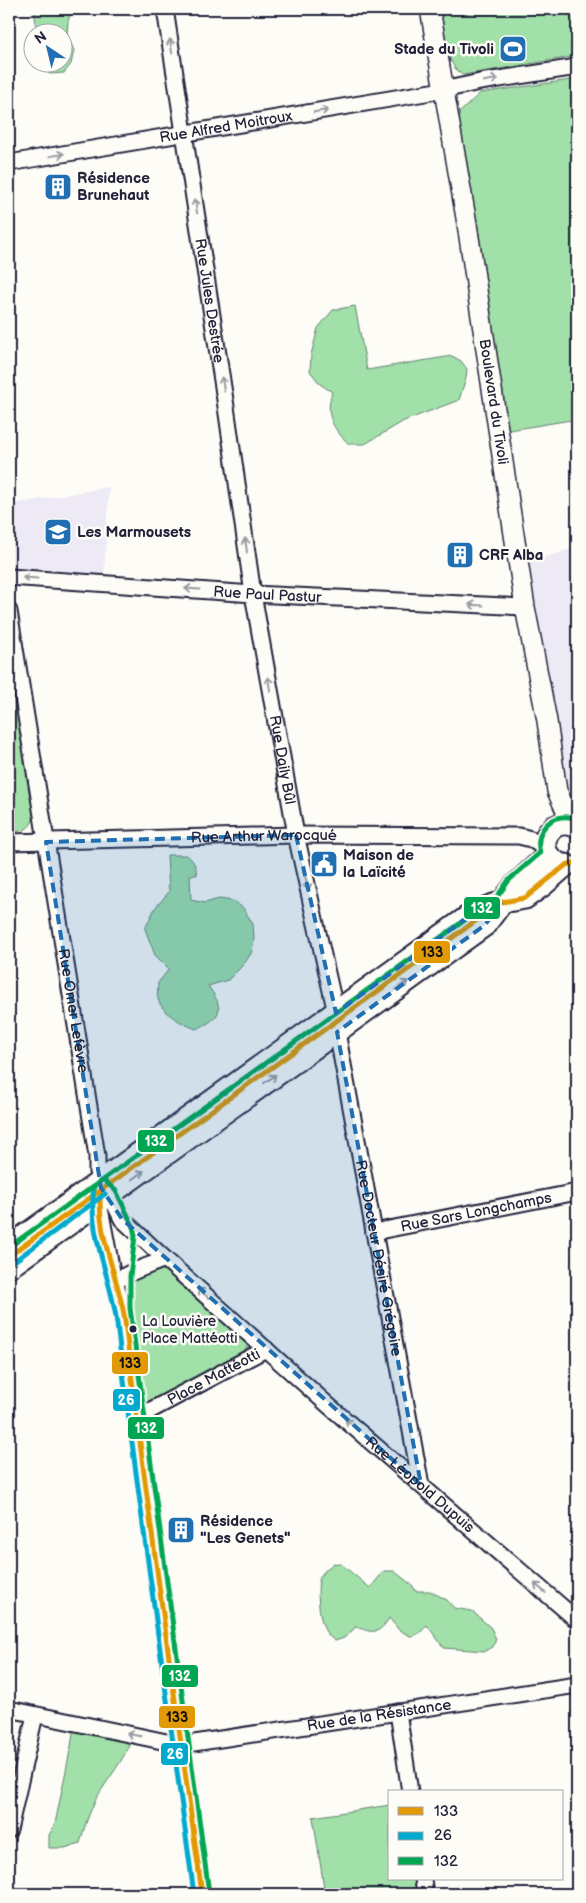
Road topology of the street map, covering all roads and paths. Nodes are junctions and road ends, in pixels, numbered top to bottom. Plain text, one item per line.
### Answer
1 (165, 9) edge
2 (430, 9) edge
3 (577, 67) edge
4 (444, 90) junction
5 (185, 134) junction
6 (9, 163) edge
7 (9, 577) edge
8 (253, 594) junction
9 (525, 607) junction
10 (9, 611) edge
11 (296, 835) junction
12 (9, 842) edge
13 (46, 842) junction
14 (562, 842) edge
15 (336, 1023) junction
16 (102, 1192) junction
17 (577, 1192) edge
18 (374, 1232) junction
19 (9, 1247) edge
20 (165, 1258) junction
21 (9, 1267) edge
22 (115, 1282) junction
23 (266, 1349) junction
24 (136, 1418) junction
25 (421, 1485) junction
26 (577, 1620) edge
27 (577, 1685) edge
28 (9, 1709) edge
29 (398, 1712) junction
30 (35, 1714) junction
31 (181, 1745) junction
32 (410, 1790) edge
33 (9, 1830) edge
34 (423, 1880) edge
35 (202, 1894) edge
36 (425, 1894) edge

5 -> 1 street, Rue Jules Destrée
2 - 4 street, Boulevard du Tivoli
4 -> 3 street, Rue Alfred Moitroux
5 -> 4 street, Rue Alfred Moitroux
4 - 9 street, Boulevard du Tivoli
6 -> 5 street, Rue Alfred Moitroux
8 -> 5 street, Rue Jules Destrée
8 -> 7 street, Rue Paul Pastur
9 -> 8 street, Rue Paul Pastur
11 -> 8 street, Rue Daily Bûl
9 - 14 street, Boulevard du Tivoli
10 - 13 street, Rue Omer Lefèvre
11 - 13 street, Rue Arthur Warocqué
11 - 14 street, Rue Arthur Warocqué
11 -> 15 street, Rue Daily Bûl
12 - 13 street, Rue Arthur Warocqué
13 - 16 street, Rue Omer Lefèvre
14 - 15 main road
15 - 16 main road
15 - 18 street, Rue Docteur Désiré Grégoire
16 - 19 main road
16 - 20 street, Place Mattéotti
16 - 21 main road
16 - 22 street
17 - 18 street, Rue Sars Longchamps
18 - 25 street, Rue Docteur Désiré Grégoire
20 - 22 street
23 -> 20 street, Place Mattéotti
22 - 24 street
23 - 24 street, Place Mattéotti
25 -> 23 street, Rue Léopold Dupuis
24 - 31 street
26 -> 25 street, Rue Léopold Dupuis
27 - 29 street, Rue de la Résistance
28 - 30 street
29 - 31 street, Rue de la Résistance
29 - 32 street
31 -> 30 street
30 - 33 street
31 - 35 street
34 - 36 street

